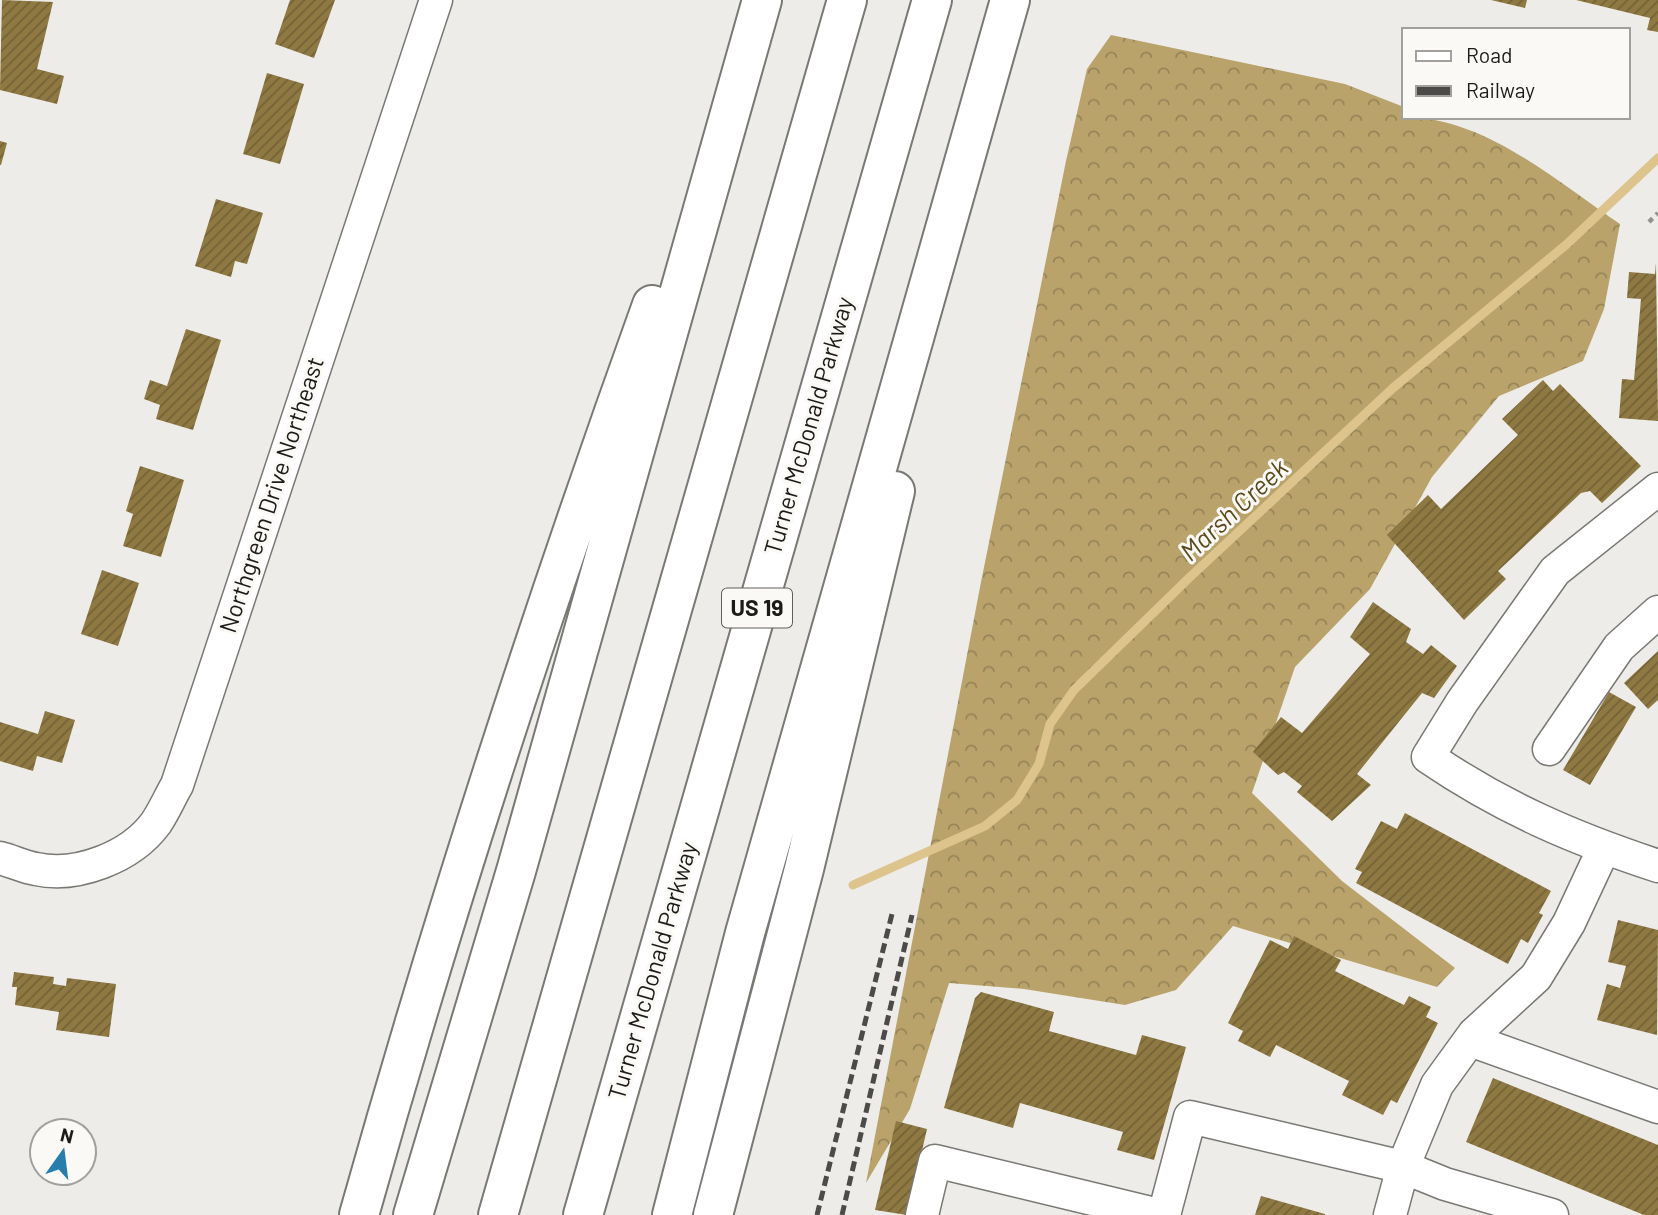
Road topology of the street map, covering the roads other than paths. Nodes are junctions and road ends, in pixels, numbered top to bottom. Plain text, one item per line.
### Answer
1 (436, 0) edge
2 (762, 0) edge
3 (846, 0) edge
4 (932, 0) edge
5 (1010, 0) edge
6 (747, 51) junction
7 (917, 321) junction
8 (1658, 489) edge
9 (1658, 612) edge
10 (1549, 749) dead end
11 (1604, 848) junction
12 (0, 858) edge
13 (1658, 866) edge
14 (1470, 1040) junction
15 (1658, 1107) edge
16 (1404, 1167) junction
17 (359, 1215) edge
18 (412, 1215) edge
19 (498, 1215) edge
20 (583, 1215) edge
21 (672, 1215) edge
22 (713, 1215) edge
23 (922, 1215) edge
24 (1162, 1215) edge
25 (1390, 1215) edge
26 (1552, 1215) edge

1 - 12 street, Northgreen Drive Northeast
2 - 6 highway
3 - 19 highway
4 - 20 highway, Turner McDonald Parkway / US 19
5 - 7 highway
6 - 17 highway
6 - 18 highway
7 - 21 highway
7 - 22 highway
8 - 11 street
9 - 10 street
11 - 13 street
11 - 14 street
14 - 15 street
14 - 16 street
16 - 24 street
16 - 25 street
16 - 26 street
23 - 24 street

